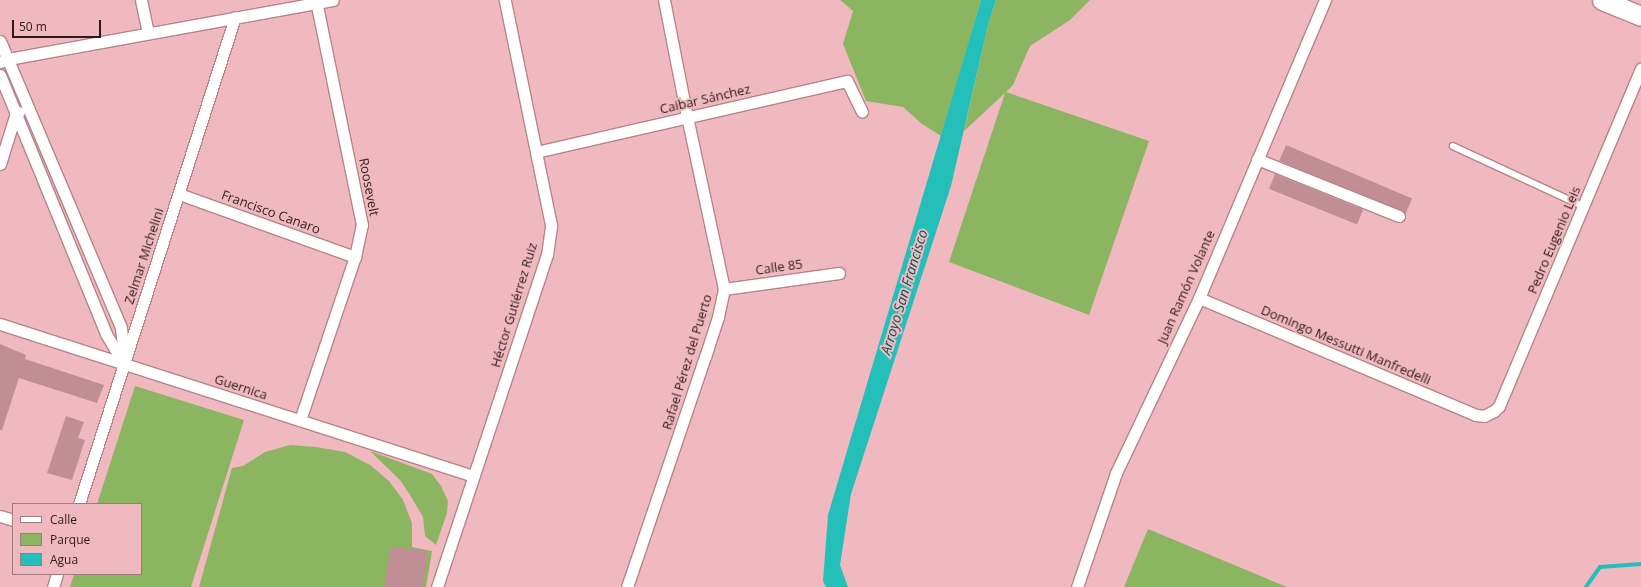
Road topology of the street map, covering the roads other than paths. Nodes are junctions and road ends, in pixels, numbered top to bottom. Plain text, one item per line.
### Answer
1 (141, 0) edge
2 (334, 0) edge
3 (505, 0) edge
4 (664, 0) edge
5 (1325, 0) edge
6 (1602, 0) edge
7 (316, 2) edge
8 (1641, 16) edge
9 (235, 17) junction
10 (148, 33) junction
11 (0, 40) edge
12 (4, 61) edge
13 (1641, 68) edge
14 (0, 75) edge
15 (28, 108) junction
16 (862, 112) dead end
17 (16, 113) junction
18 (687, 118) junction
19 (1453, 146) dead end
20 (536, 152) junction
21 (1258, 159) junction
22 (0, 164) edge
23 (179, 194) junction
24 (1583, 206) junction
25 (1399, 216) dead end
26 (80, 231) junction
27 (68, 238) junction
28 (355, 257) junction
29 (839, 273) dead end
30 (724, 289) junction
31 (1198, 298) junction
32 (0, 324) edge
33 (124, 364) junction
34 (1484, 416) joint
35 (300, 420) junction
36 (473, 476) junction
37 (79, 503) edge
38 (0, 516) edge
39 (12, 520) edge
40 (57, 575) edge
41 (53, 587) edge
42 (437, 587) edge
43 (627, 587) edge
44 (1077, 587) edge

1 - 10 street
2 - 7 street
3 - 20 street, Héctor Gutiérrez Ruiz
4 - 18 street, Rafael Pérez del Puerto
5 - 21 street, Juan Ramón Volante
6 - 8 highway
7 - 9 street
7 - 28 street, Roosevelt
9 - 10 street
9 - 23 street, Zelmar Michelini
10 - 12 street
11 - 12 street
12 - 15 street
13 - 24 street, Pedro Eugenio Leis
14 - 17 street
15 - 17 street
15 - 26 street
16 - 18 street, Caibar Sánchez
17 - 22 street
17 - 27 street
18 - 20 street, Caibar Sánchez
18 - 30 street, Rafael Pérez del Puerto
19 - 24 lane
20 - 36 street, Héctor Gutiérrez Ruiz
21 - 25 street
21 - 31 street, Juan Ramón Volante
23 - 28 street, Francisco Canaro
23 - 33 street, Zelmar Michelini
24 - 34 street, Pedro Eugenio Leis
26 - 27 street
26 - 33 street
27 - 33 street
28 - 35 street, Roosevelt
29 - 30 street, Calle 85
30 - 43 street, Rafael Pérez del Puerto
31 - 34 street, Domingo Messutti Manfredelli
31 - 44 street, Juan Ramón Volante
32 - 33 street, Guernica
33 - 35 street, Guernica
33 - 37 street, Zelmar Michelini
35 - 36 street, Guernica
36 - 42 street, Héctor Gutiérrez Ruiz
38 - 39 street
40 - 41 street

